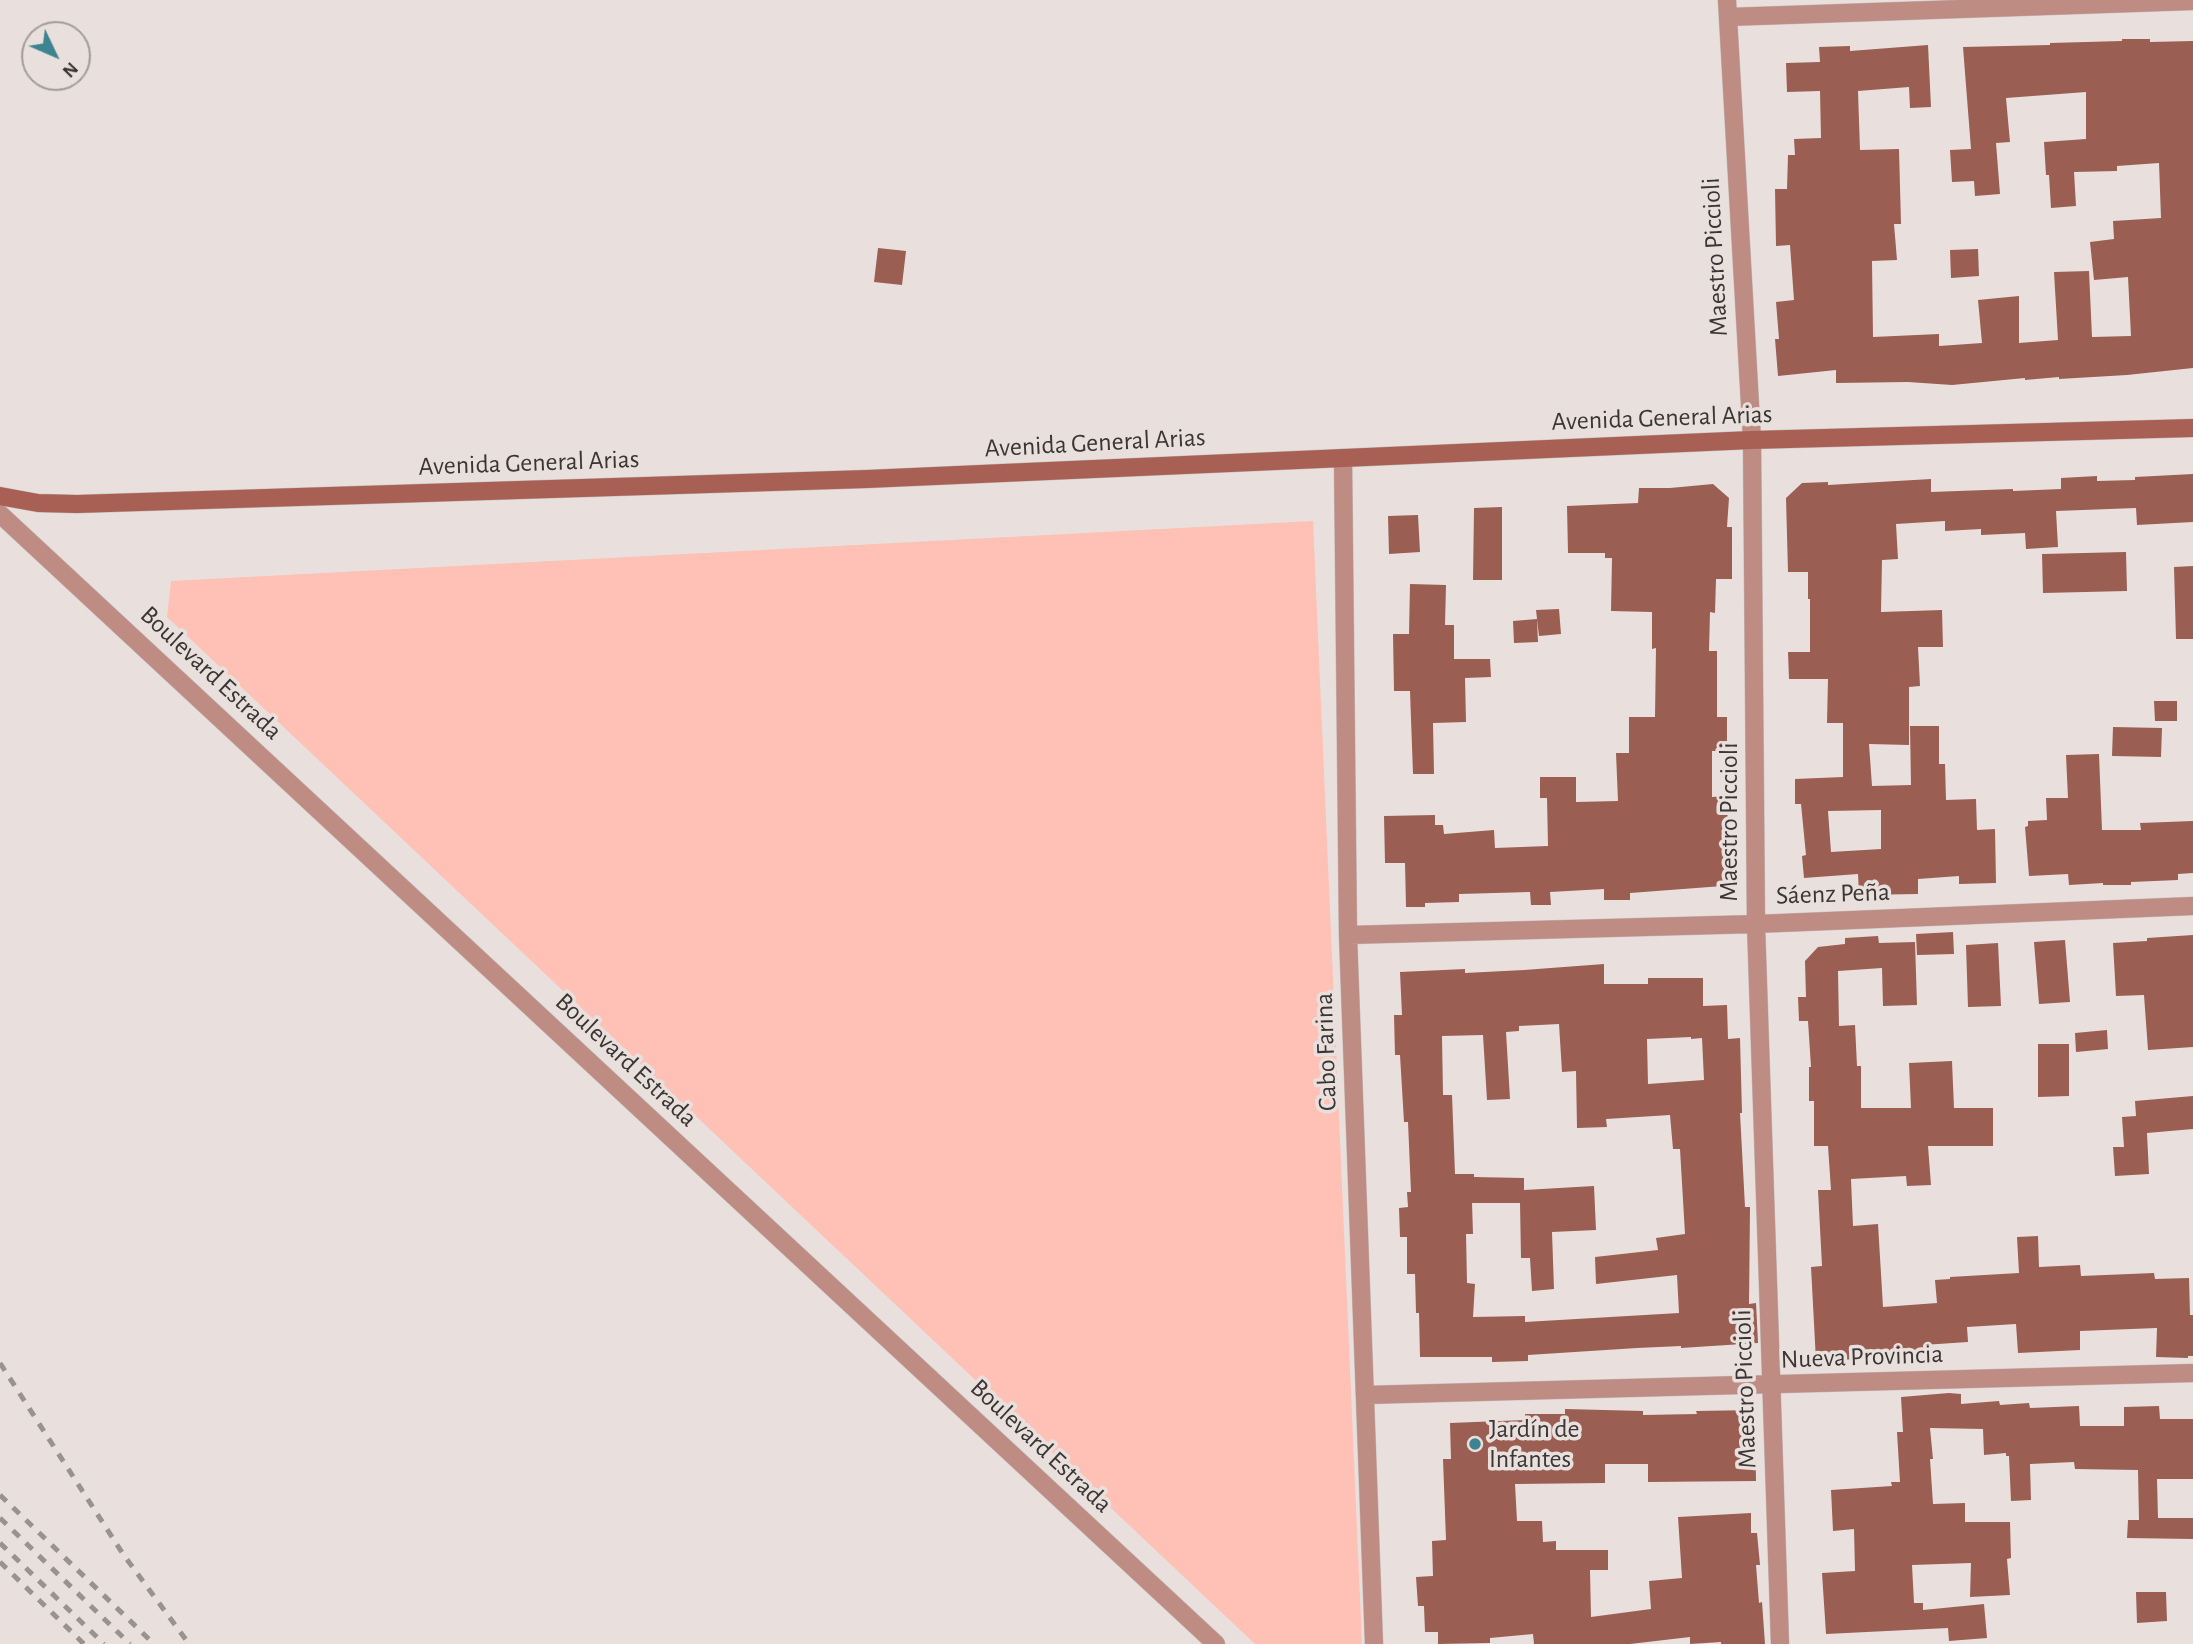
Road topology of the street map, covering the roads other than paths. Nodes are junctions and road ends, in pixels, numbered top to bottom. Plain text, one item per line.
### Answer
1 (2193, 1) edge
2 (1728, 8) edge
3 (2193, 428) edge
4 (1752, 440) junction
5 (1343, 458) junction
6 (0, 496) edge
7 (0, 514) edge
8 (2193, 906) edge
9 (1756, 924) junction
10 (1348, 935) junction
11 (2193, 1373) edge
12 (1772, 1385) junction
13 (1365, 1395) junction
14 (1216, 1644) edge
15 (1374, 1644) edge
16 (1780, 1644) edge

1 - 2 street
2 - 4 street, Maestro Piccioli
3 - 4 main road, Avenida General Arias
4 - 5 main road, Avenida General Arias
4 - 9 street, Maestro Piccioli
5 - 6 main road, Avenida General Arias
5 - 10 street, Cabo Farina
7 - 14 street, Boulevard Estrada
8 - 9 street, Sáenz Peña
9 - 10 street, Sáenz Peña
9 - 12 street, Maestro Piccioli
10 - 13 street, Cabo Farina
11 - 12 street, Nueva Provincia
12 - 13 street, Nueva Provincia
12 - 16 street, Maestro Piccioli
13 - 15 street, Cabo Farina

